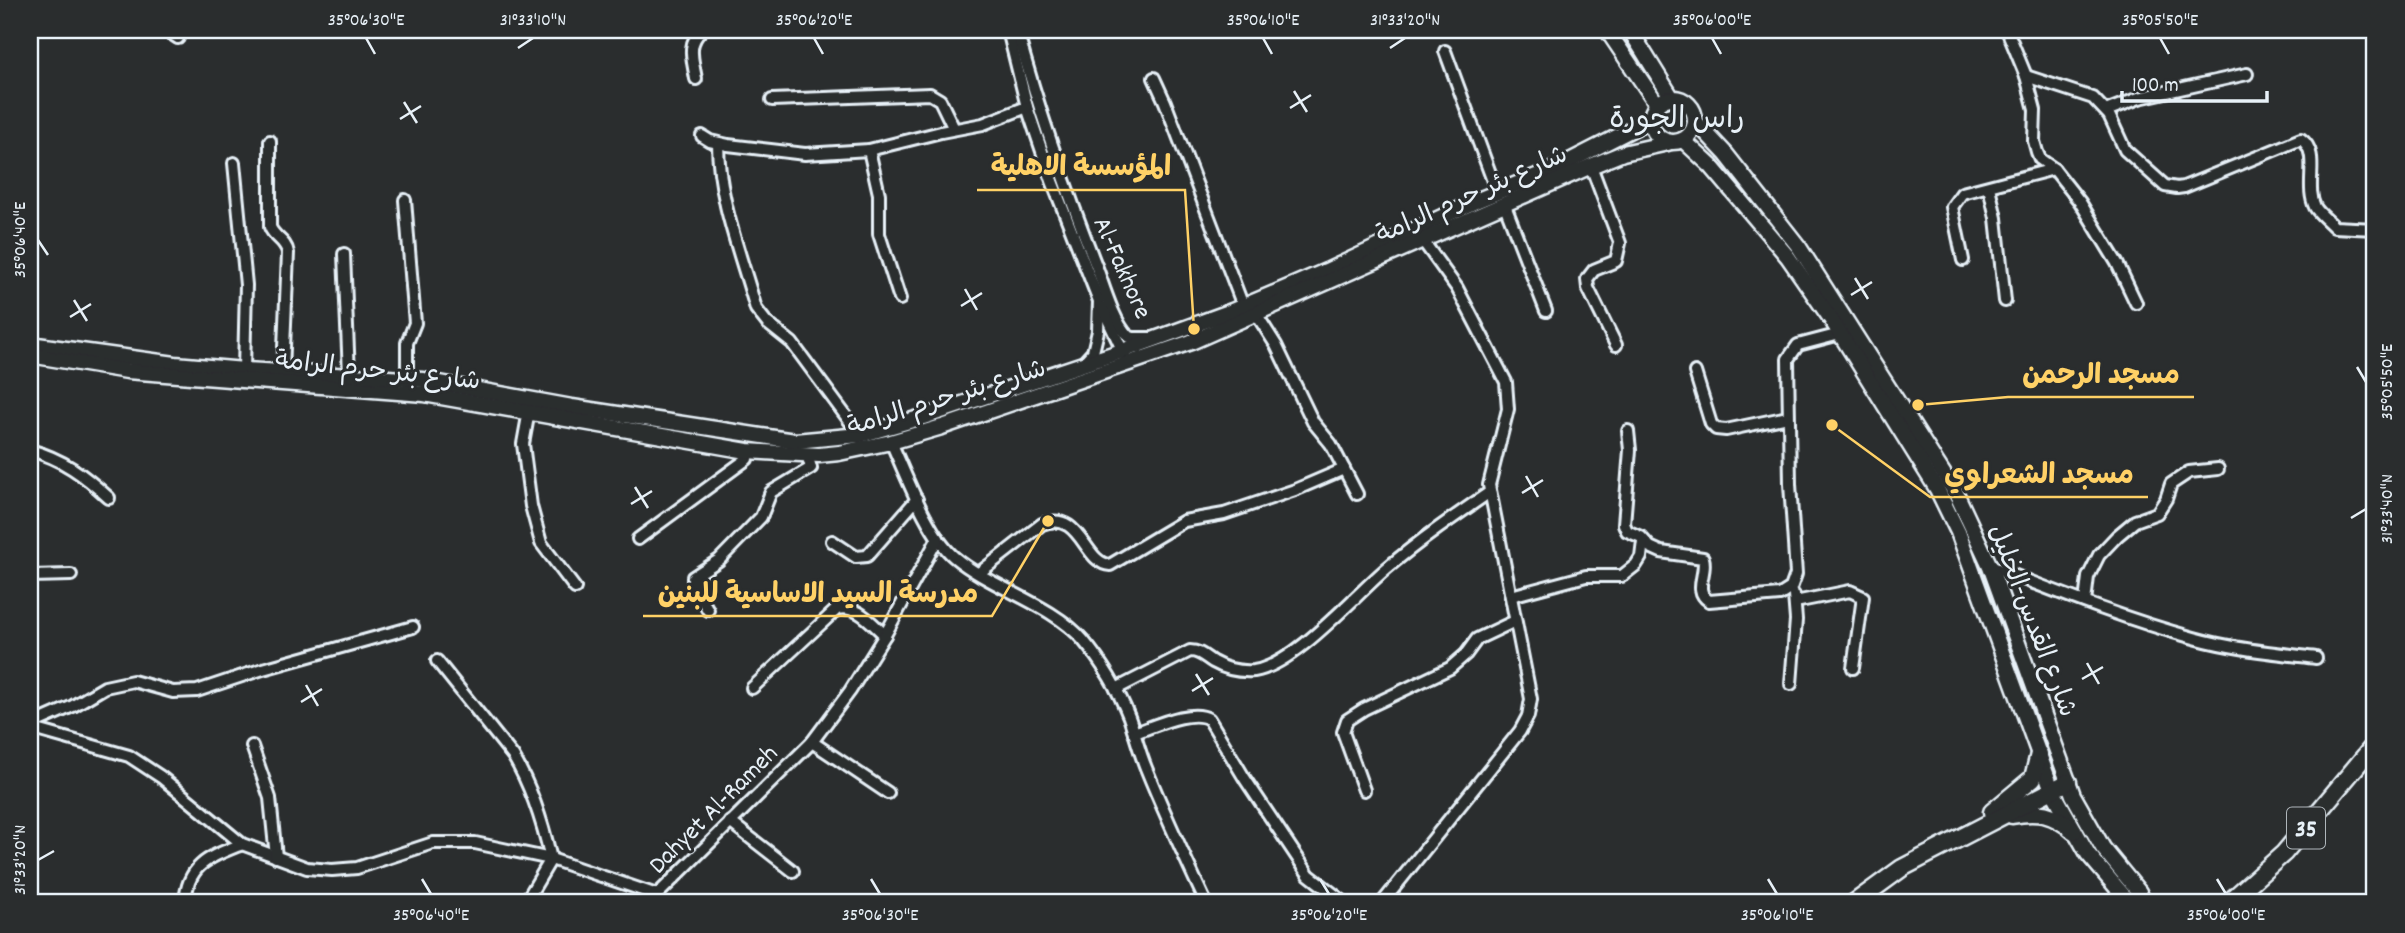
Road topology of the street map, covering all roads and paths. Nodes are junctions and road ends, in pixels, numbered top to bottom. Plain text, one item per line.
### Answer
1 (166, 30) edge
2 (702, 30) edge
3 (1008, 30) edge
4 (1017, 30) edge
5 (1607, 30) edge
6 (1630, 30) edge
7 (2007, 30) edge
8 (178, 38) dead end
9 (1445, 51) dead end
10 (2247, 74) dead end
11 (2026, 76) junction
12 (1154, 78) dead end
13 (696, 79) dead end
14 (1672, 98) junction
15 (772, 100) dead end
16 (1657, 104) junction
17 (1027, 107) junction
18 (2106, 111) junction
19 (1650, 120) junction
20 (1695, 121) junction
21 (954, 129) junction
22 (702, 136) dead end
23 (1683, 140) junction
24 (270, 141) dead end
25 (718, 143) junction
26 (1668, 143) junction
27 (869, 150) junction
28 (234, 163) dead end
29 (1591, 166) junction
30 (2054, 169) junction
31 (1989, 187) junction
32 (1500, 198) junction
33 (405, 200) dead end
34 (2375, 229) edge
35 (1423, 241) junction
36 (344, 254) dead end
37 (1963, 260) dead end
38 (900, 299) dead end
39 (1099, 301) junction
40 (2005, 301) dead end
41 (2136, 303) dead end
42 (1242, 306) junction
43 (1546, 311) dead end
44 (1257, 315) junction
45 (1840, 334) junction
46 (1128, 336) junction
47 (1156, 338) junction
48 (30, 344) edge
49 (1616, 345) dead end
50 (30, 355) edge
51 (1125, 358) junction
52 (1083, 363) junction
53 (244, 370) junction
54 (283, 372) junction
55 (1695, 372) dead end
56 (349, 375) junction
57 (407, 379) junction
58 (530, 411) junction
59 (1788, 417) junction
60 (1628, 431) dead end
61 (860, 435) junction
62 (891, 442) junction
63 (30, 450) edge
64 (747, 451) junction
65 (807, 454) junction
66 (2218, 468) dead end
67 (1344, 469) junction
68 (1490, 492) junction
69 (1357, 494) dead end
70 (109, 498) dead end
71 (917, 499) junction
72 (938, 538) junction
73 (638, 539) dead end
74 (832, 541) dead end
75 (1643, 541) junction
76 (1990, 566) junction
77 (979, 573) junction
78 (71, 575) dead end
79 (30, 576) edge
80 (1793, 586) junction
81 (575, 588) dead end
82 (1511, 596) junction
83 (1795, 602) junction
84 (2085, 602) junction
85 (708, 610) dead end
86 (1516, 621) junction
87 (413, 628) dead end
88 (885, 635) junction
89 (2316, 658) dead end
90 (438, 661) dead end
91 (1853, 668) dead end
92 (1791, 684) dead end
93 (752, 688) dead end
94 (1116, 689) junction
95 (30, 727) edge
96 (1134, 733) junction
97 (812, 742) junction
98 (2375, 744) edge
99 (252, 746) dead end
100 (2039, 754) junction
101 (2068, 782) junction
102 (1364, 790) dead end
103 (2052, 790) junction
104 (888, 793) dead end
105 (730, 822) junction
106 (1982, 825) junction
107 (2074, 831) junction
108 (242, 844) junction
109 (276, 857) junction
110 (551, 859) junction
111 (793, 871) dead end
112 (653, 899) edge
113 (185, 903) edge
114 (525, 903) edge
115 (1206, 903) edge
116 (1345, 903) edge
117 (1382, 903) edge
118 (1854, 903) edge
119 (2133, 903) edge
120 (2144, 903) edge
121 (2228, 903) edge

1 - 8 street
2 - 13 street
3 - 17 street, Al-Fakhore
4 - 46 street, Al-Fakhore
5 - 16 main road
6 - 14 main road
7 - 11 street
9 - 32 street
10 - 18 street
11 - 18 street
11 - 30 street
12 - 42 street
14 - 16 main road
14 - 20 main road
15 - 21 street
16 - 19 main road
17 - 21 street
17 - 39 street, Al-Fakhore
18 - 34 street
19 - 26 main road
19 - 32 main road, شارع بئر حرم الرامة
20 - 23 main road
20 - 76 main road, شارع القدس-الخليل
21 - 27 street
22 - 25 street
23 - 26 main road
23 - 45 main road, شارع القدس-الخليل
24 - 54 street
25 - 27 street
25 - 61 street
26 - 29 main road, شارع بئر حرم الرامة
27 - 38 street
28 - 53 street
29 - 32 main road, شارع بئر حرم الرامة
29 - 49 street
30 - 31 street
30 - 41 street
31 - 37 street
31 - 40 street
32 - 35 main road, شارع بئر حرم الرامة
32 - 42 main road, شارع بئر حرم الرامة
32 - 43 street
33 - 57 street
35 - 44 main road, شارع بئر حرم الرامة
35 - 68 street
36 - 56 street
39 - 51 street
39 - 52 street, Al-Fakhore
42 - 47 main road, شارع بئر حرم الرامة
44 - 51 main road, شارع بئر حرم الرامة
44 - 67 street
45 - 59 street
45 - 100 main road, شارع القدس-الخليل
46 - 47 street, Al-Fakhore
46 - 51 street
47 - 51 main road, شارع بئر حرم الرامة
48 - 53 main road, شارع بئر حرم الرامة
50 - 58 main road, شارع بئر حرم الرامة
51 - 52 main road, شارع بئر حرم الرامة
51 - 62 main road, شارع بئر حرم الرامة
52 - 61 main road, شارع بئر حرم الرامة
53 - 54 main road, شارع بئر حرم الرامة
54 - 56 main road, شارع بئر حرم الرامة
55 - 59 street
56 - 57 main road, شارع بئر حرم الرامة
57 - 61 main road, شارع بئر حرم الرامة
58 - 64 main road, شارع بئر حرم الرامة
58 - 81 street
59 - 80 street
60 - 75 street
62 - 65 main road, شارع بئر حرم الرامة
62 - 71 street
63 - 70 street
64 - 65 main road, شارع بئر حرم الرامة
64 - 73 street
65 - 85 street
66 - 84 street
67 - 69 street
67 - 77 street
68 - 82 street
68 - 94 street
71 - 72 street
71 - 74 street
72 - 77 street
72 - 88 street, Dahyet Al-Rameh
75 - 80 street
75 - 82 street
76 - 84 street
76 - 101 main road, شارع القدس-الخليل
77 - 94 street
78 - 79 street
80 - 83 street
82 - 86 street
83 - 91 street
83 - 92 street
84 - 89 street
86 - 102 street
86 - 117 street
87 - 95 street
88 - 93 street
88 - 97 street, Dahyet Al-Rameh
90 - 110 street
94 - 96 street
95 - 108 street, Dahyet Al-Rameh
96 - 115 street
96 - 116 street
97 - 104 street
97 - 105 street, Dahyet Al-Rameh
98 - 121 highway, 35
99 - 109 street
100 - 103 main road, شارع القدس-الخليل
100 - 106 highway
101 - 103 highway
101 - 120 main road, شارع القدس-الخليل
103 - 106 highway
103 - 107 main road, شارع القدس-الخليل
105 - 111 street
105 - 112 street, Dahyet Al-Rameh
106 - 107 highway
106 - 118 highway
107 - 119 main road, شارع القدس-الخليل
108 - 109 street, Dahyet Al-Rameh
108 - 113 street
109 - 110 street, Dahyet Al-Rameh
110 - 112 street, Dahyet Al-Rameh
110 - 114 street

